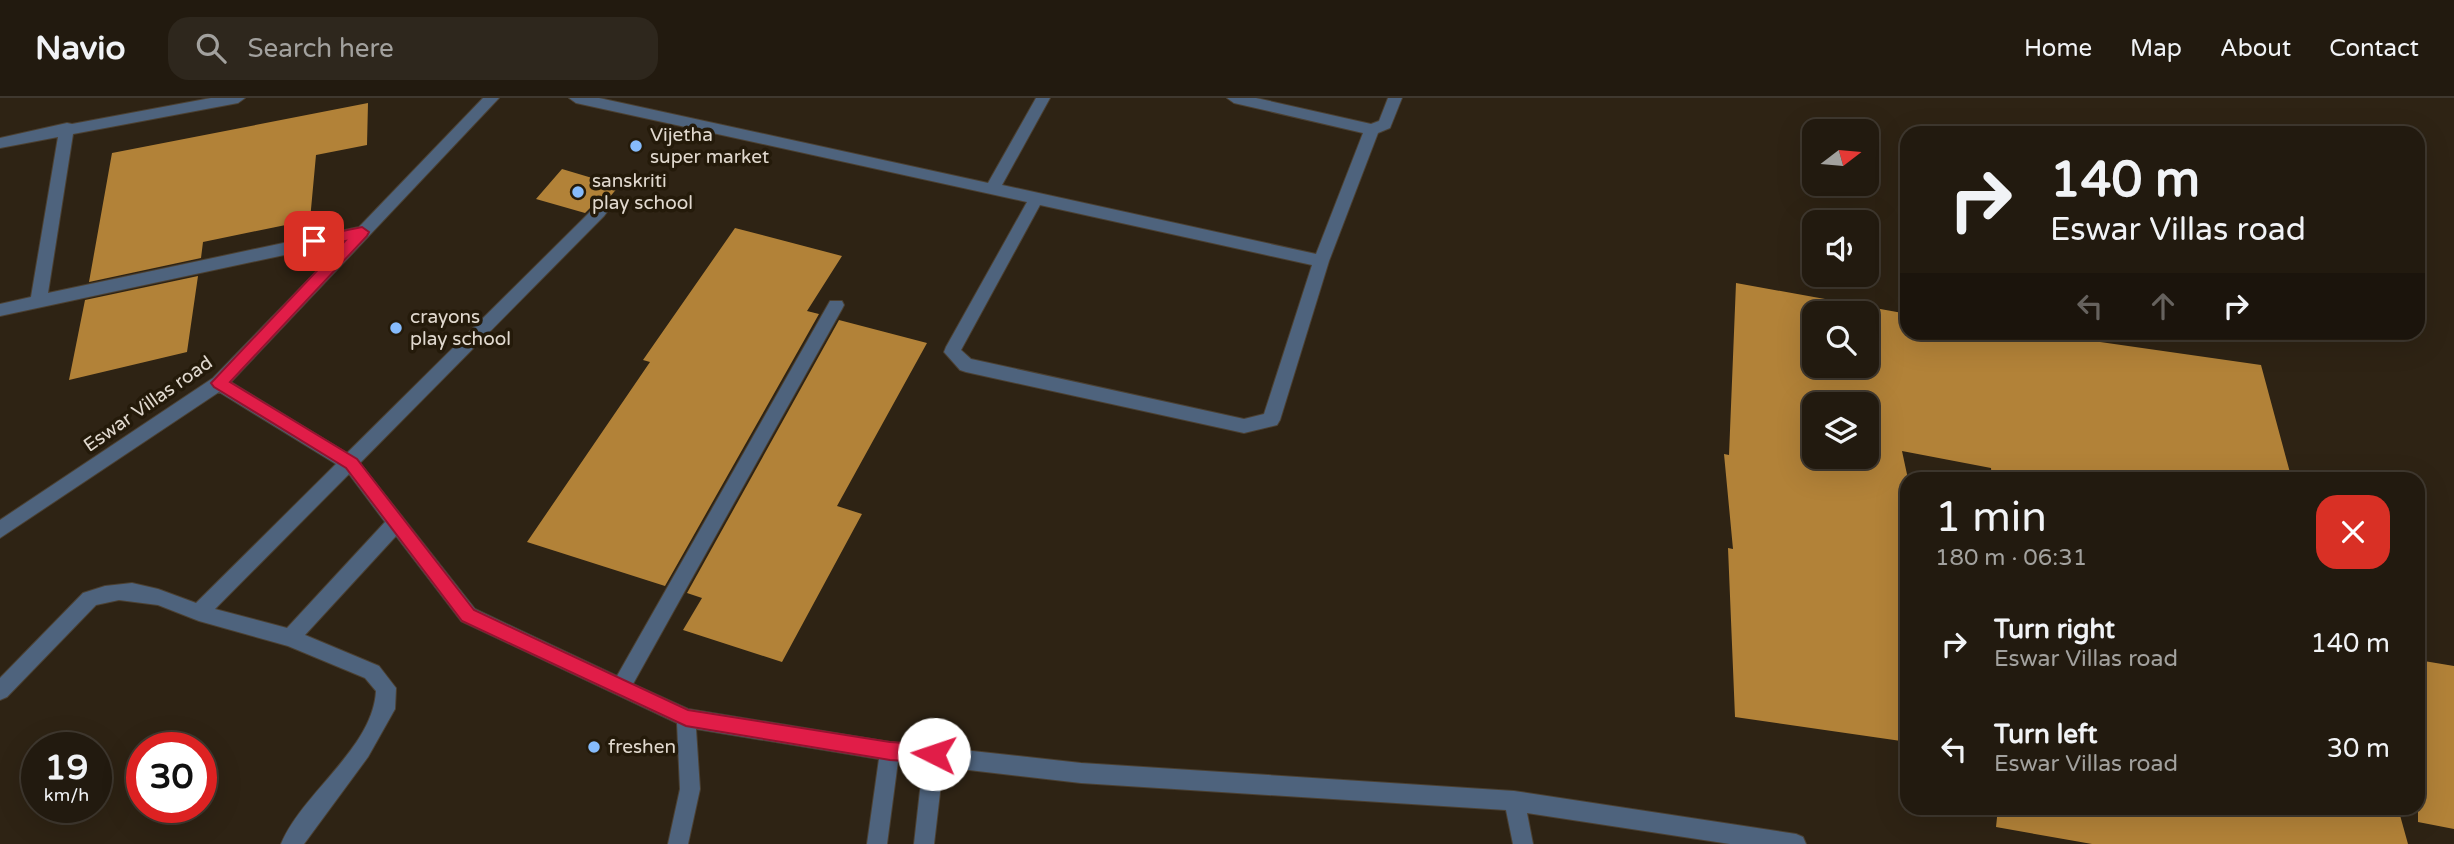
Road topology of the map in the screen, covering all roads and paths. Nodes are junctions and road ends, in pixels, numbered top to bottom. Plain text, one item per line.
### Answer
1 (238, 98) edge
2 (492, 98) edge
3 (576, 98) edge
4 (644, 98) edge
5 (1043, 98) edge
6 (1234, 98) edge
7 (1395, 98) edge
8 (633, 111) junction
9 (68, 128) junction
10 (1372, 130) junction
11 (0, 143) edge
12 (992, 190) junction
13 (1036, 199) junction
14 (599, 212) dead end
15 (362, 232) junction
16 (1321, 261) junction
17 (38, 303) junction
18 (836, 305) dead end
19 (0, 310) edge
20 (219, 383) junction
21 (351, 464) junction
22 (397, 522) junction
23 (2, 528) edge
24 (199, 613) junction
25 (290, 638) junction
26 (621, 687) junction
27 (0, 691) edge
28 (686, 718) junction
29 (890, 751) junction
30 (934, 754) junction
31 (1514, 801) junction
32 (291, 844) edge
33 (678, 844) edge
34 (877, 844) edge
35 (924, 844) edge
36 (1522, 844) edge
37 (1796, 844) edge

1 - 9 street
2 - 15 street, Eswar Villas road
3 - 8 street
4 - 8 street
5 - 12 street
6 - 10 street
7 - 10 street
8 - 12 street
9 - 11 street
9 - 17 street
10 - 16 street
12 - 13 street
13 - 16 street
13 - 16 street
14 - 21 street
15 - 17 street
15 - 20 street, Eswar Villas road
17 - 19 street
18 - 26 street
20 - 21 street
20 - 23 street, Eswar Villas road
21 - 22 street
21 - 24 street
22 - 25 street
22 - 26 street
24 - 25 street
24 - 27 street
25 - 32 street
26 - 28 street
28 - 29 street
28 - 33 street
29 - 30 street
29 - 34 street
30 - 31 street
30 - 35 street
31 - 36 street
31 - 37 street

